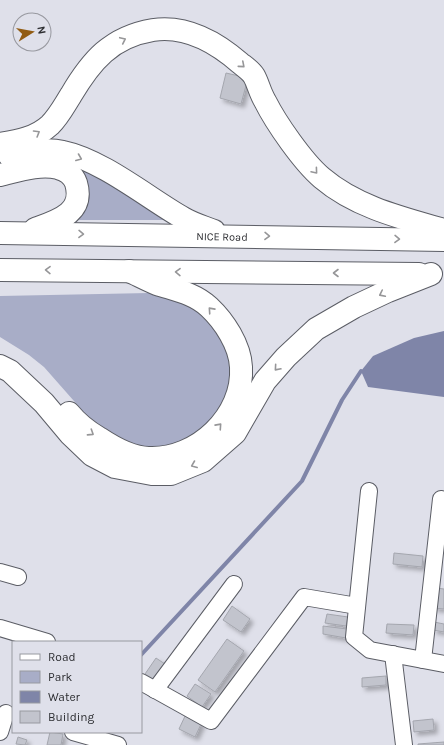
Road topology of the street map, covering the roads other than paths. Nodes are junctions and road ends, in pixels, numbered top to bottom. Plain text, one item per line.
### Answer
1 (0, 144) edge
2 (0, 157) edge
3 (0, 175) edge
4 (444, 230) edge
5 (0, 233) edge
6 (24, 234) junction
7 (226, 236) junction
8 (444, 240) edge
9 (0, 270) edge
10 (129, 271) junction
11 (437, 274) edge
12 (0, 352) edge
13 (0, 366) edge
14 (369, 492) dead end
15 (441, 499) dead end
16 (0, 572) edge
17 (18, 577) dead end
18 (234, 584) dead end
19 (358, 606) junction
20 (0, 628) edge
21 (44, 641) edge
22 (393, 654) junction
23 (423, 660) junction
24 (444, 664) edge
25 (142, 683) edge
26 (155, 690) junction
27 (6, 713) edge
28 (0, 732) edge
29 (76, 733) edge
30 (118, 745) edge
31 (404, 745) edge

1 -> 4 highway
2 -> 7 highway
3 - 6 highway
5 - 6 highway, NICE Road
6 -> 7 highway, NICE Road
7 -> 8 highway, NICE Road
10 -> 9 highway
11 -> 10 highway
12 -> 10 highway
11 -> 13 highway
14 - 19 street
15 - 23 street
16 - 17 street
18 - 26 street
19 - 22 street
19 - 26 street
20 - 21 street
22 - 23 street
22 - 31 street
23 - 24 street
25 - 26 street
27 - 28 street
29 - 30 street

